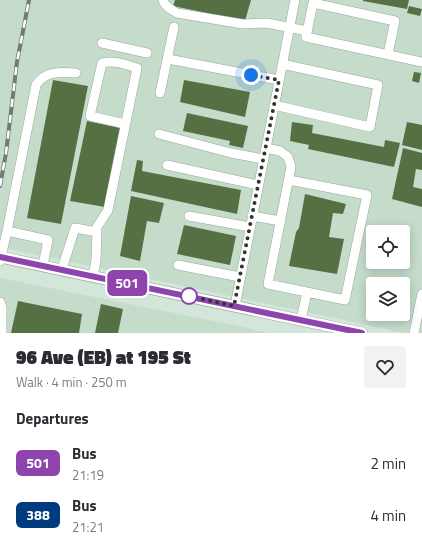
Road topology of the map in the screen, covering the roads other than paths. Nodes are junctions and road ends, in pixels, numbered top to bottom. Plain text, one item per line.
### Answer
1 (164, 0) edge
2 (295, 0) edge
3 (174, 27) dead end
4 (289, 28) junction
5 (307, 31) junction
6 (102, 43) dead end
7 (134, 50) junction
8 (147, 53) dead end
9 (388, 54) junction
10 (168, 59) junction
11 (422, 62) edge
12 (282, 64) junction
13 (130, 66) junction
14 (76, 73) dead end
15 (279, 80) junction
16 (160, 94) dead end
17 (274, 105) junction
18 (125, 124) junction
19 (159, 134) dead end
20 (266, 148) junction
21 (264, 159) junction
22 (166, 165) dead end
23 (289, 180) junction
24 (258, 185) junction
25 (190, 216) dead end
26 (252, 216) junction
27 (281, 221) junction
28 (250, 227) junction
29 (7, 231) junction
30 (97, 232) junction
31 (0, 258) edge
32 (43, 265) junction
33 (178, 265) dead end
34 (62, 270) junction
35 (93, 276) junction
36 (240, 277) junction
37 (307, 292) junction
38 (422, 294) edge
39 (0, 302) edge
40 (234, 306) junction
41 (301, 320) junction
42 (419, 322) edge
43 (2, 333) edge
44 (362, 333) edge
45 (414, 333) edge

1 - 4 street
2 - 4 street
3 - 10 street
4 - 5 street
4 - 12 street
5 - 9 street
5 - 9 street
6 - 7 street
7 - 8 street
7 - 13 street
9 - 11 street
10 - 15 street
10 - 16 street
12 - 15 street
12 - 17 street
13 - 18 street
13 - 18 street
14 - 29 street
15 - 17 street
17 - 20 street
18 - 30 street
19 - 21 street
20 - 21 street
20 - 23 street
21 - 24 street
22 - 24 street
23 - 27 street
23 - 37 street
24 - 26 street
25 - 28 street
26 - 27 street
26 - 28 street
27 - 37 street
28 - 36 street
29 - 31 street
29 - 32 street
30 - 34 street
30 - 35 street
31 - 32 main road
32 - 34 main road
33 - 36 street
34 - 35 main road
35 - 40 main road
36 - 40 street
37 - 41 street
38 - 42 street
39 - 43 street
40 - 41 main road
41 - 44 main road
42 - 45 street

